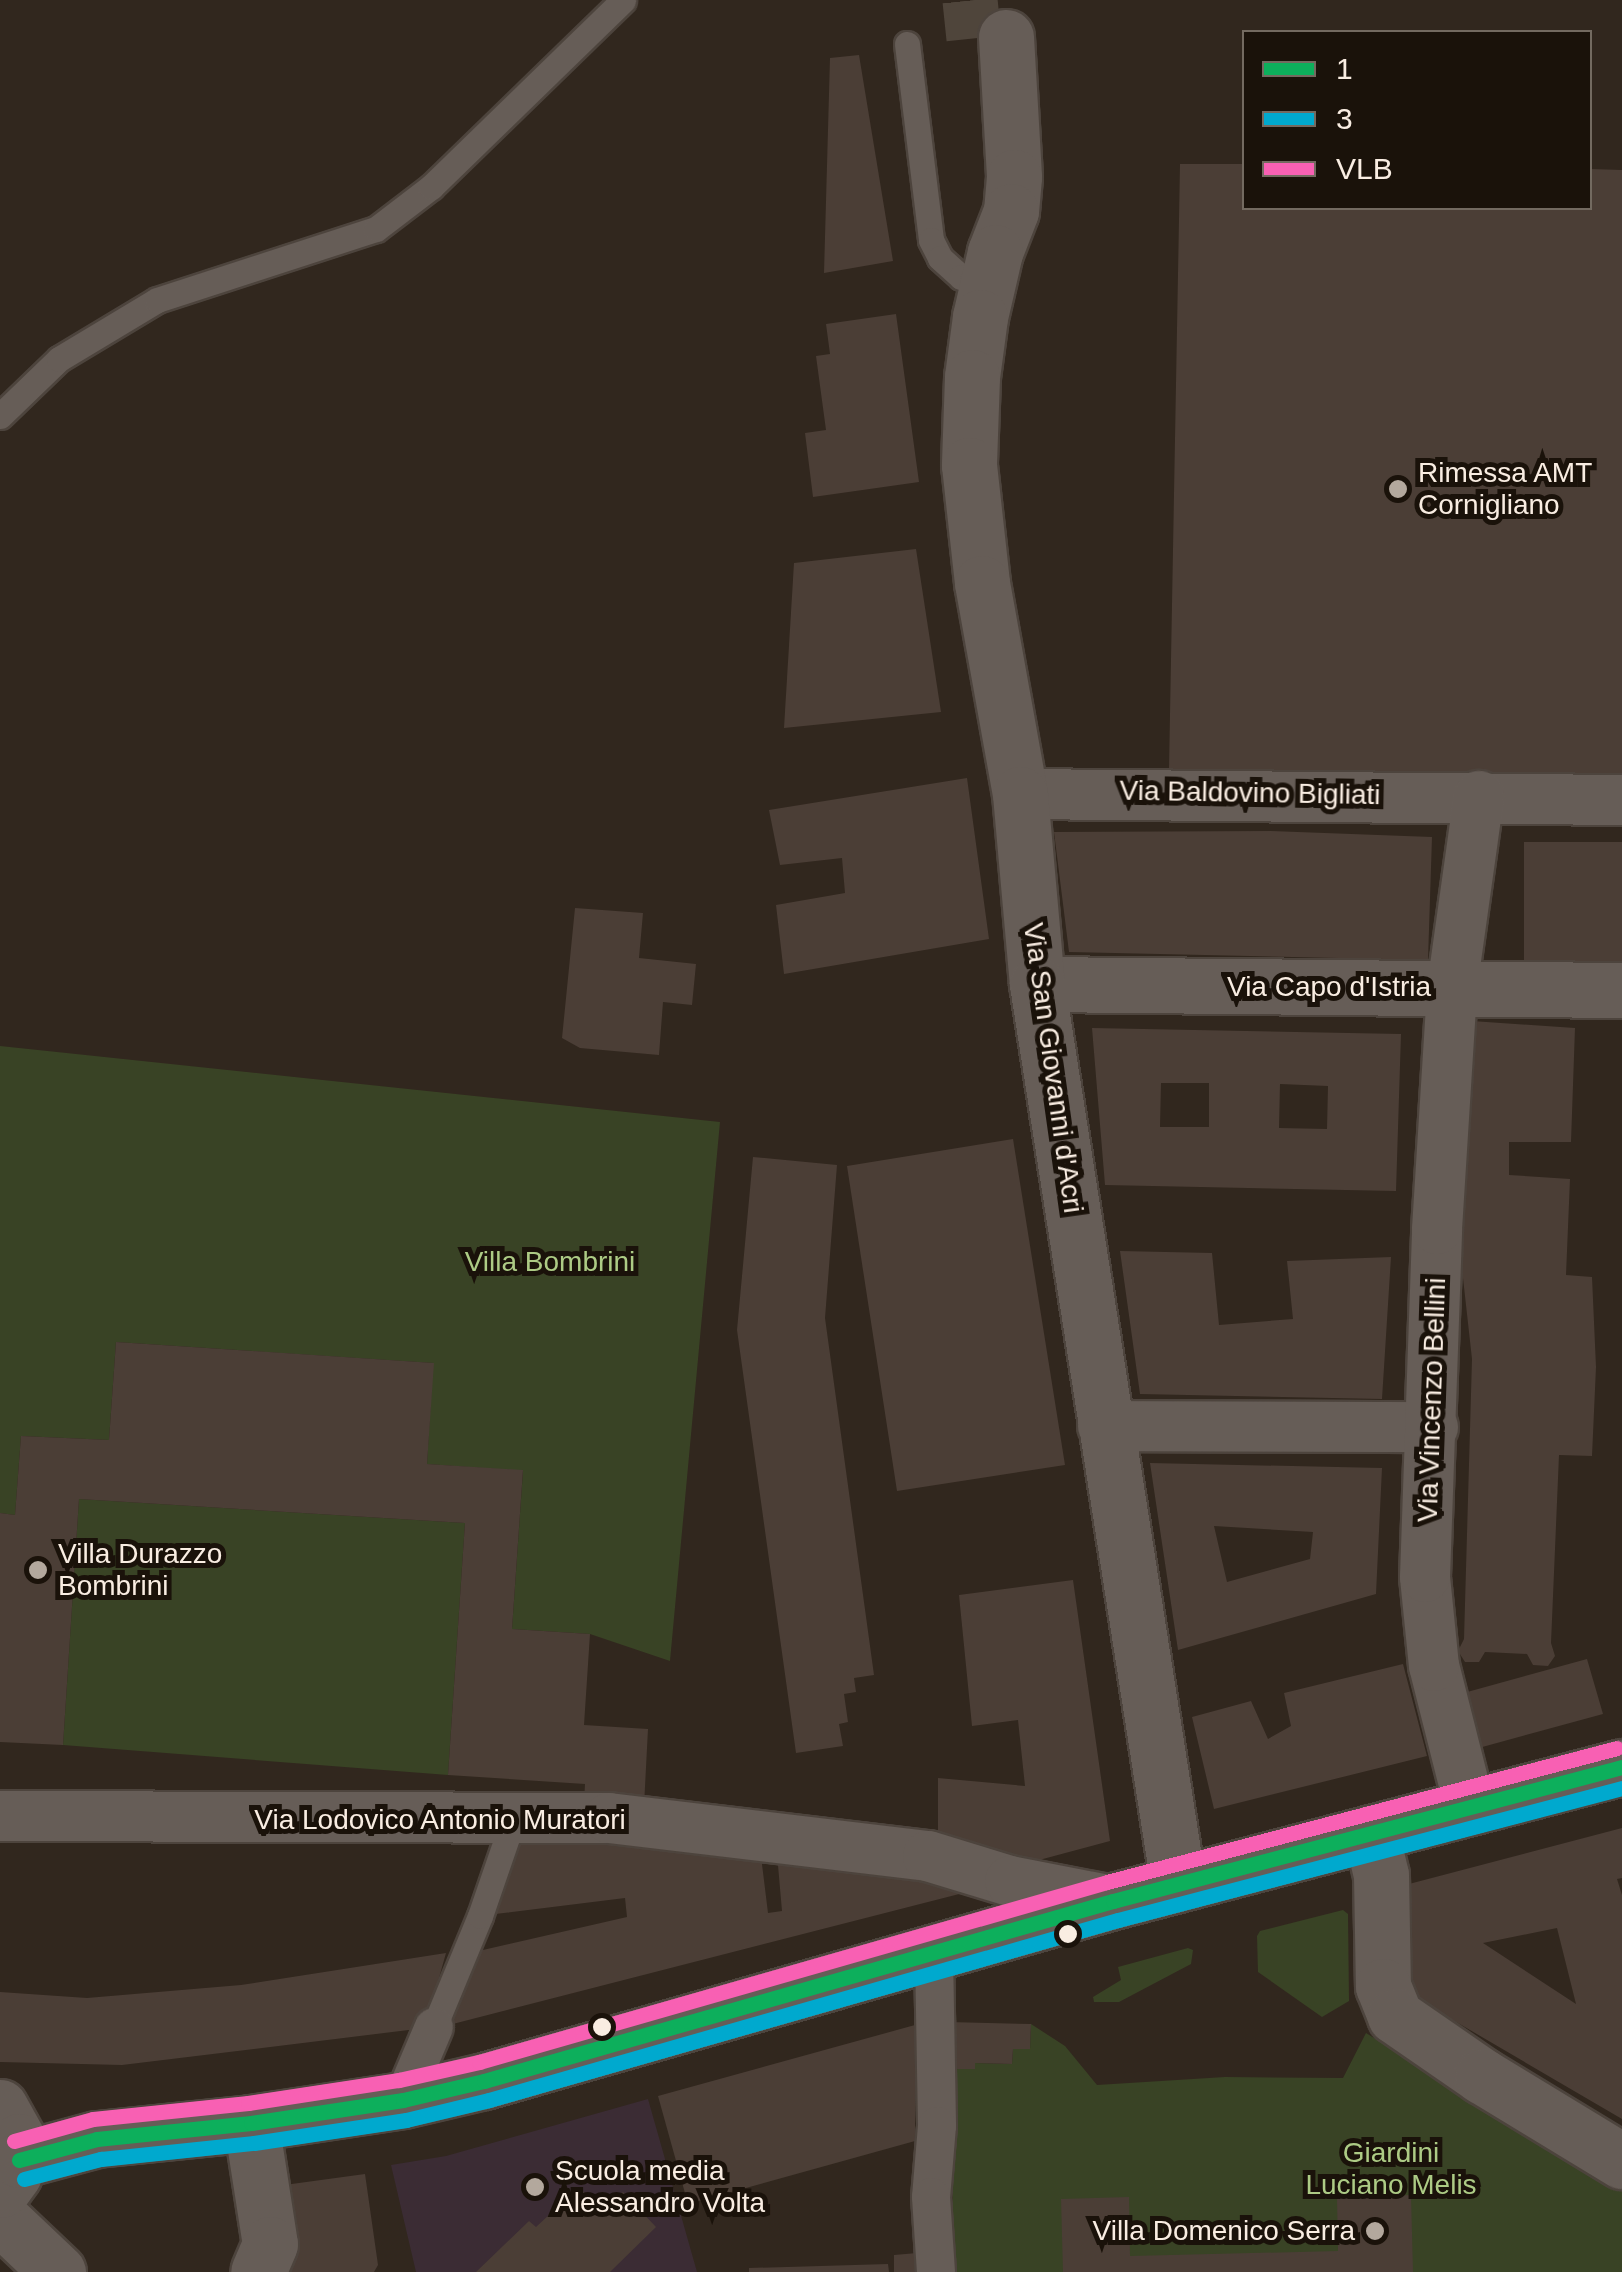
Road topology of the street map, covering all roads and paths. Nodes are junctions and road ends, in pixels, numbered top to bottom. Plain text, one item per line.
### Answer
1 (623, 0) edge
2 (990, 37) tunnel mouth
3 (907, 44) dead end
4 (993, 261) junction
5 (0, 416) edge
6 (1020, 794) junction
7 (1479, 796) junction
8 (1622, 800) edge
9 (1037, 984) junction
10 (1452, 988) junction
11 (1622, 990) edge
12 (1103, 1426) junction
13 (1433, 1427) junction
14 (1622, 1766) edge
15 (1470, 1808) junction
16 (0, 1816) edge
17 (514, 1817) junction
18 (1371, 1833) junction
19 (1178, 1883) junction
20 (1113, 1900) junction
21 (934, 1952) junction
22 (434, 2027) joint
23 (403, 2100) junction
24 (251, 2123) junction
25 (8, 2146) edge
26 (1622, 2161) edge
27 (0, 2217) edge
28 (58, 2272) edge
29 (258, 2272) edge
30 (936, 2272) edge

1 - 5 lane
2 - 4 main road, Via San Giovanni d'Acri
3 - 4 lane
4 - 6 main road, Via San Giovanni d'Acri
6 - 7 street, Via Baldovino Bigliati
6 - 9 main road, Via San Giovanni d'Acri
7 - 8 street, Via Baldovino Bigliati
7 - 10 street
9 - 10 main road, Via Capo d'Istria
9 - 12 main road, Via San Giovanni d'Acri
10 - 11 main road, Via Capo d'Istria
10 - 13 street, Via Vincenzo Bellini
12 - 13 street
12 - 19 main road, Via San Giovanni d'Acri
13 - 15 street, Via Vincenzo Bellini
14 - 15 main road
15 - 18 main road
16 - 17 street, Via Lodovico Antonio Muratori
17 - 20 street, Via Lodovico Antonio Muratori
17 - 22 lane
18 - 19 main road
18 - 26 main road
19 - 20 main road
20 - 21 main road
21 - 23 main road
21 - 30 street
22 - 23 street
23 - 24 main road
24 - 25 main road
24 - 29 main road
27 - 28 main road

